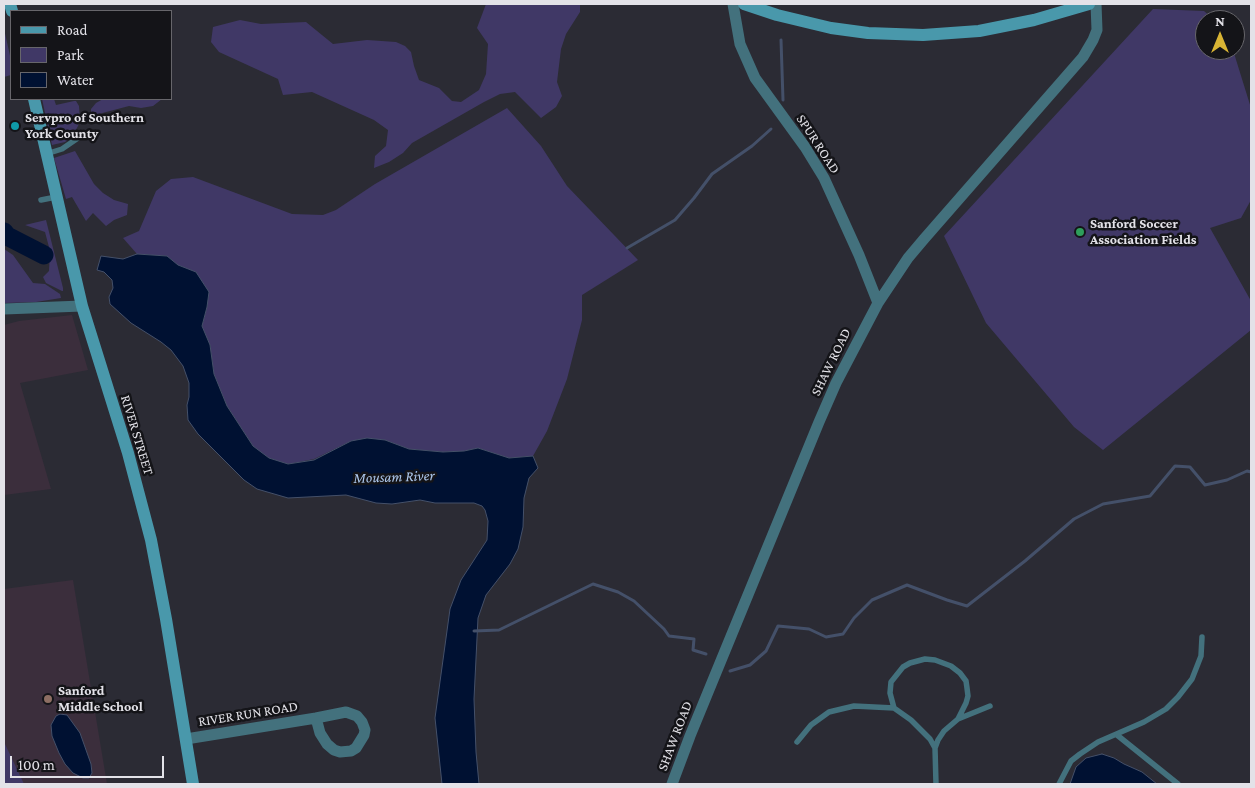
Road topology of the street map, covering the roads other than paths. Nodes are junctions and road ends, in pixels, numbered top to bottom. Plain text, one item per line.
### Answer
1 (733, 4) edge
2 (744, 4) edge
3 (1088, 4) edge
4 (1096, 4) edge
5 (34, 100) edge
6 (78, 138) dead end
7 (46, 154) junction
8 (56, 197) junction
9 (41, 200) dead end
10 (878, 303) junction
11 (82, 306) junction
12 (4, 309) edge
13 (1202, 637) dead end
14 (990, 706) dead end
15 (894, 708) junction
16 (316, 718) junction
17 (958, 719) junction
18 (1118, 735) junction
19 (186, 739) junction
20 (797, 742) dead end
21 (935, 748) junction
22 (193, 784) edge
23 (672, 784) edge
24 (936, 784) edge
25 (1059, 784) edge
26 (1178, 784) edge

1 - 10 street, SPUR ROAD
2 - 3 street
4 - 10 street, SHAW ROAD
5 - 7 street, RIVER STREET
6 - 7 lane
7 - 8 street, RIVER STREET
8 - 9 lane
8 - 11 street, RIVER STREET
10 - 23 street, SHAW ROAD
11 - 12 street
11 - 19 street, RIVER STREET
13 - 18 lane
14 - 17 lane
15 - 17 lane
15 - 20 lane
15 - 21 lane
16 - 16 street, RIVER RUN ROAD
16 - 19 street, RIVER RUN ROAD
17 - 21 lane
18 - 25 lane
18 - 26 lane
19 - 22 street, RIVER STREET
21 - 24 lane

